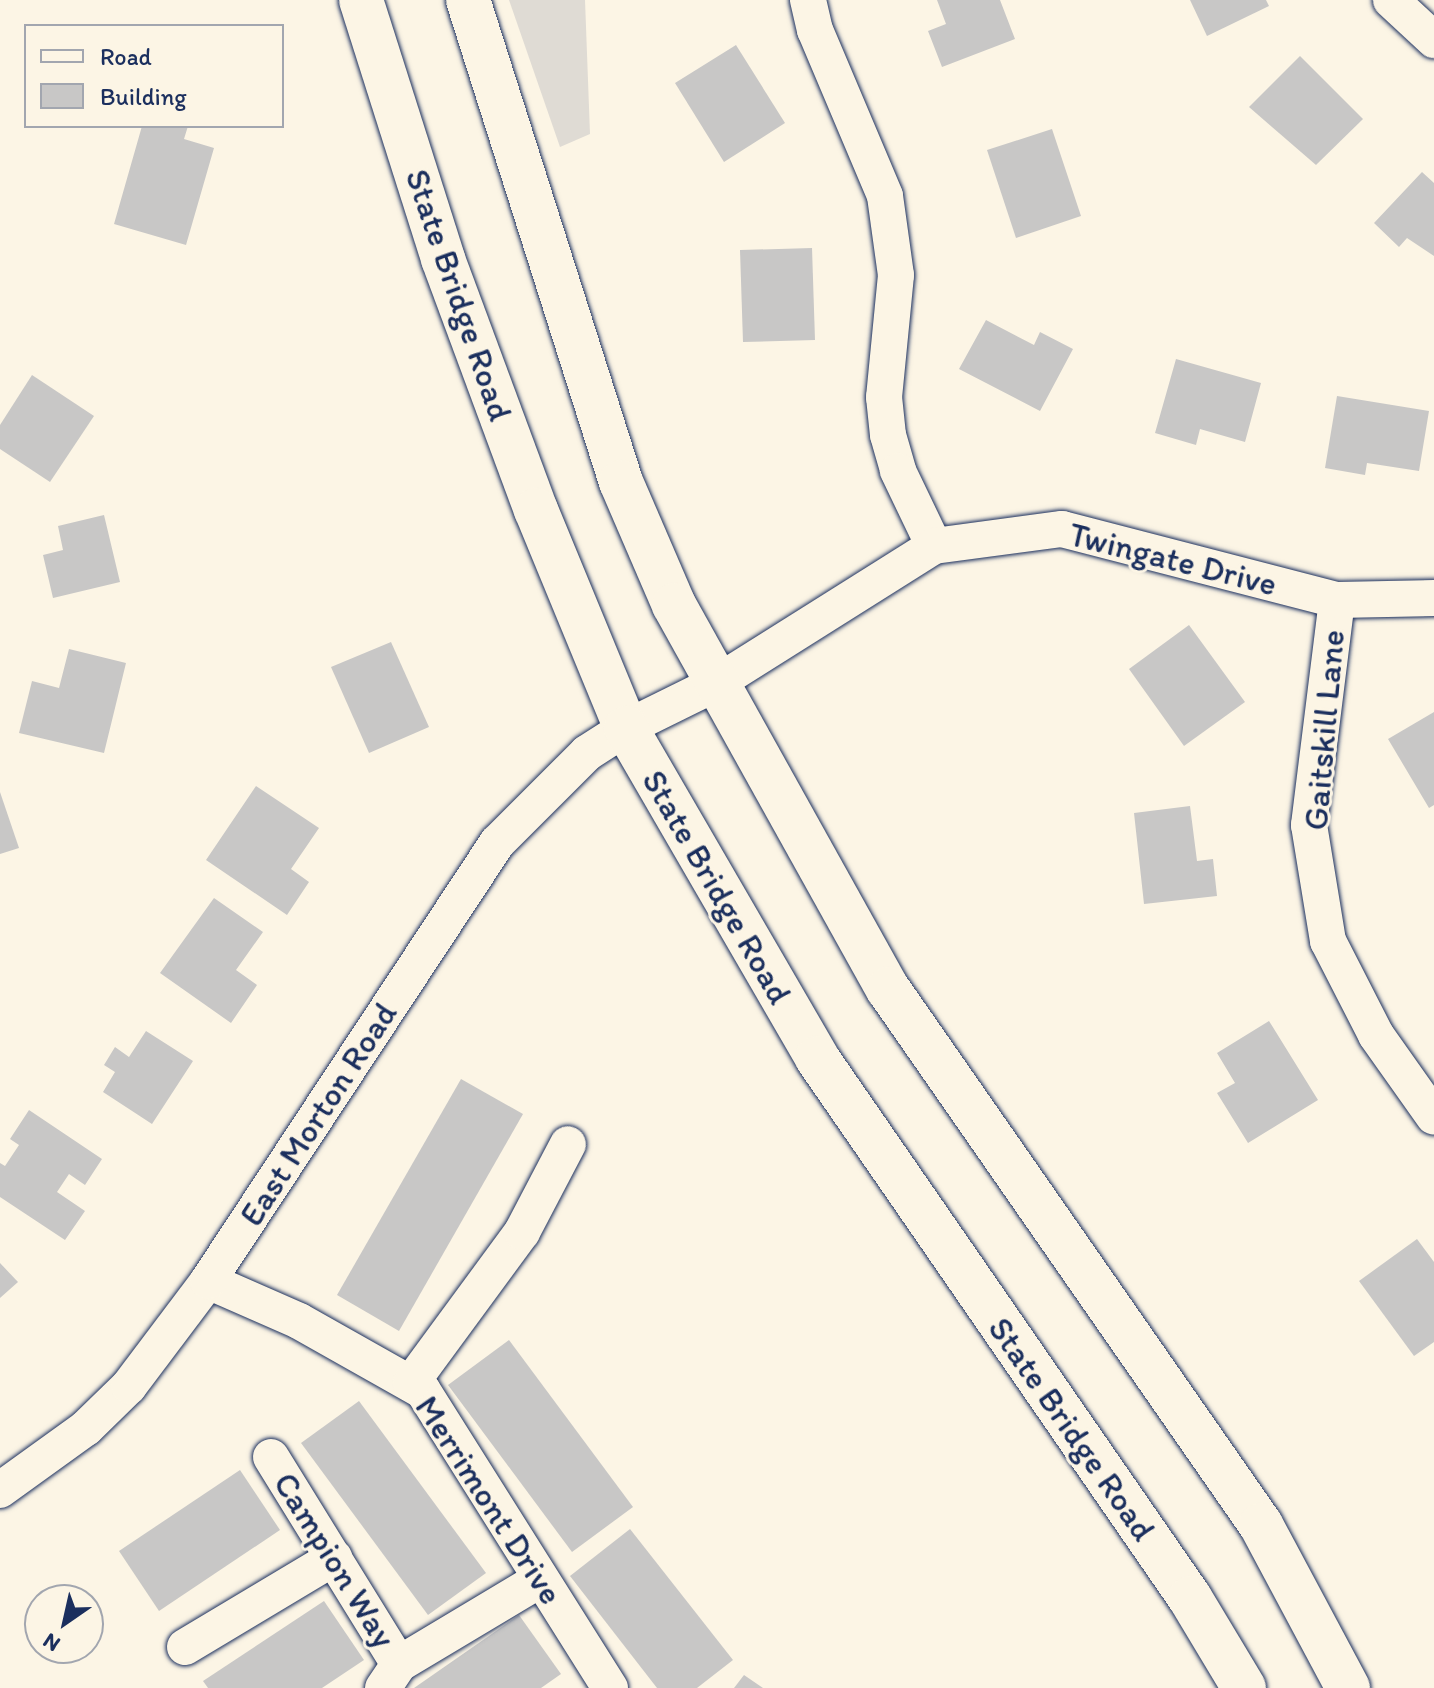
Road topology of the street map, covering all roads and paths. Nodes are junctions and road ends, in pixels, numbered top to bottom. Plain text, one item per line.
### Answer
1 (361, 0) edge
2 (468, 0) edge
3 (808, 0) edge
4 (1391, 0) edge
5 (1434, 40) edge
6 (934, 546) junction
7 (1434, 598) edge
8 (1337, 600) junction
9 (715, 684) junction
10 (626, 728) junction
11 (1434, 1117) edge
12 (568, 1144) dead end
13 (208, 1281) junction
14 (411, 1383) junction
15 (271, 1457) dead end
16 (0, 1490) edge
17 (334, 1558) junction
18 (541, 1579) junction
19 (185, 1647) dead end
20 (391, 1676) edge
21 (610, 1688) edge
22 (1244, 1688) edge
23 (1348, 1688) edge

1 - 10 highway, State Bridge Road
2 - 9 highway
3 - 6 street
4 - 5 street
6 - 8 street, Twingate Drive
6 - 9 street, Twingate Drive
7 - 8 street, Twingate Drive
8 - 11 street, Gaitskill Lane
9 - 10 street, Twingate Drive
9 - 23 highway
10 - 13 street, East Morton Road
10 - 22 highway, State Bridge Road
12 - 14 street
13 - 14 street, Merrimont Drive
13 - 16 street, East Morton Road
14 - 18 street, Merrimont Drive
15 - 17 street, Campion Way
17 - 19 street
17 - 20 street, Campion Way
18 - 20 street
18 - 21 street, Merrimont Drive

